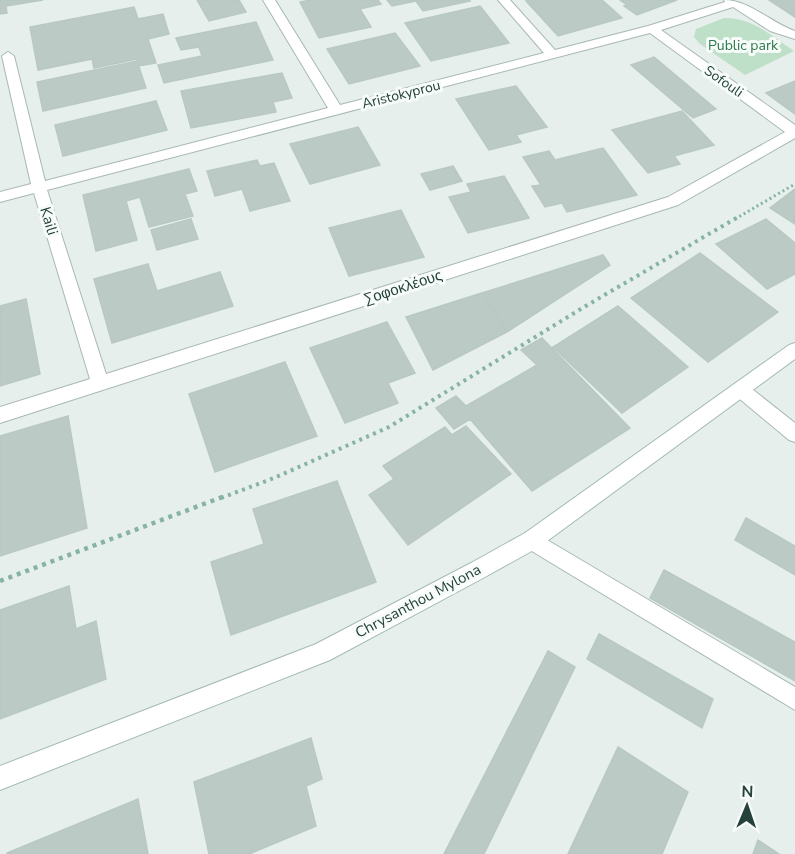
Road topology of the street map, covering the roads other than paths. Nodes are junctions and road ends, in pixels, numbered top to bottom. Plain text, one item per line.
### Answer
1 (269, 0) edge
2 (504, 0) edge
3 (732, 1) edge
4 (652, 29) junction
5 (795, 35) edge
6 (552, 55) junction
7 (8, 56) dead end
8 (336, 110) junction
9 (795, 132) edge
10 (39, 187) junction
11 (0, 197) edge
12 (795, 350) edge
13 (100, 384) junction
14 (741, 390) junction
15 (0, 415) edge
16 (795, 434) edge
17 (531, 540) junction
18 (795, 699) edge
19 (0, 778) edge

1 - 8 street
2 - 6 street
3 - 4 street, Aristokyprou
3 - 5 street, Aristokyprou
4 - 6 street, Aristokyprou
4 - 9 street, Sofouli
6 - 8 street, Aristokyprou
7 - 10 street, Kaili
8 - 10 street, Aristokyprou
9 - 13 street, Σοφοκλέους
10 - 11 street, Aristokyprou
10 - 13 street, Kaili
12 - 14 street, Chrysanthou Mylona
13 - 15 street, Σοφοκλέους
14 - 16 street
14 - 17 street, Chrysanthou Mylona
17 - 18 street
17 - 19 street, Chrysanthou Mylona

